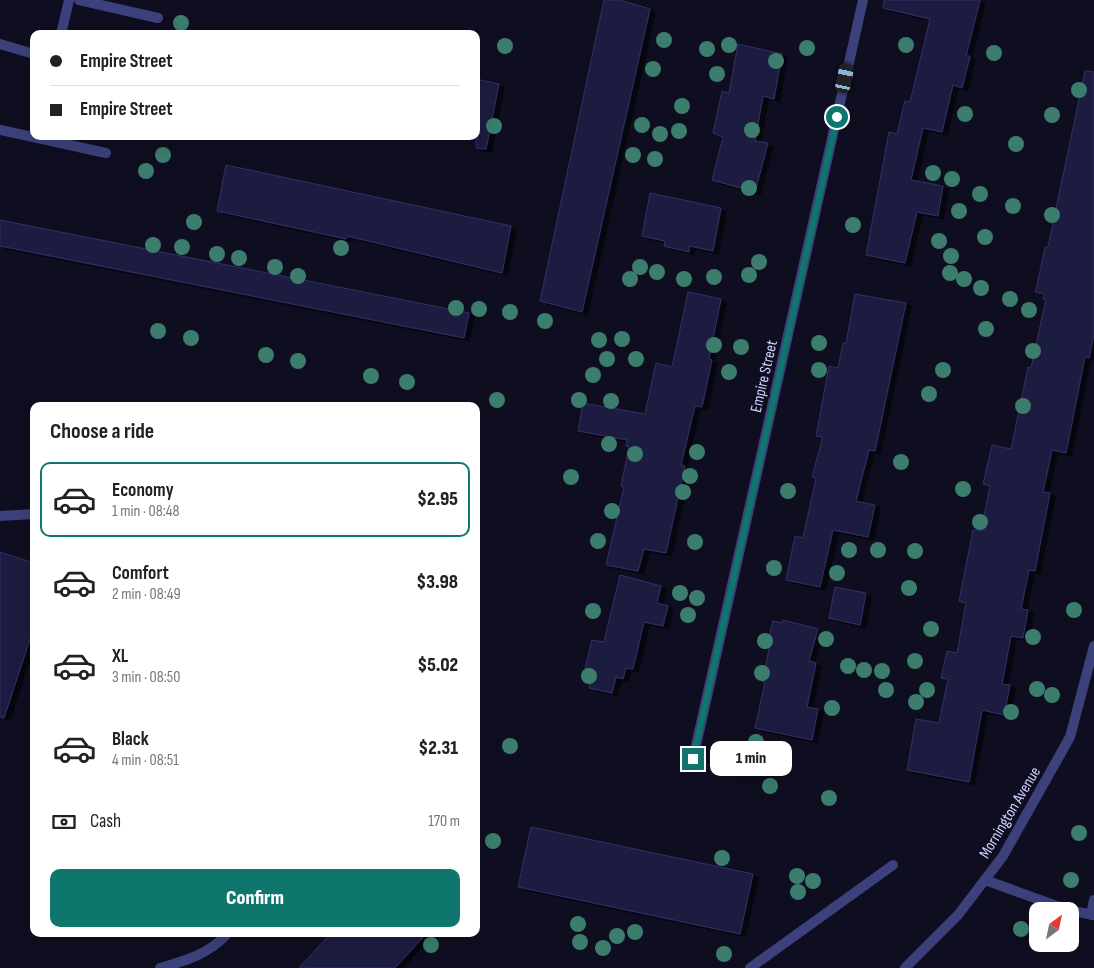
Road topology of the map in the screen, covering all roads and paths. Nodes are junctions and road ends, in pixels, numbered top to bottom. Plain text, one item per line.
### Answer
1 (69, 0) edge
2 (79, 0) edge
3 (863, 0) edge
4 (158, 18) dead end
5 (62, 30) edge
6 (0, 44) edge
7 (30, 53) edge
8 (0, 130) edge
9 (30, 136) edge
10 (47, 140) edge
11 (106, 153) dead end
12 (30, 514) edge
13 (0, 516) edge
14 (1094, 646) edge
15 (693, 759) dead end
16 (893, 865) dead end
17 (985, 880) junction
18 (1094, 900) edge
19 (1092, 915) edge
20 (224, 937) edge
21 (160, 968) edge
22 (750, 968) edge
23 (905, 968) edge

1 - 5 street
2 - 4 street
3 - 15 street, Empire Street
6 - 7 street
8 - 9 street
10 - 11 street
12 - 13 street
14 - 17 street, Mornington Avenue
16 - 22 street
17 - 19 street
17 - 23 street, Mornington Avenue
18 - 19 street
20 - 21 street

